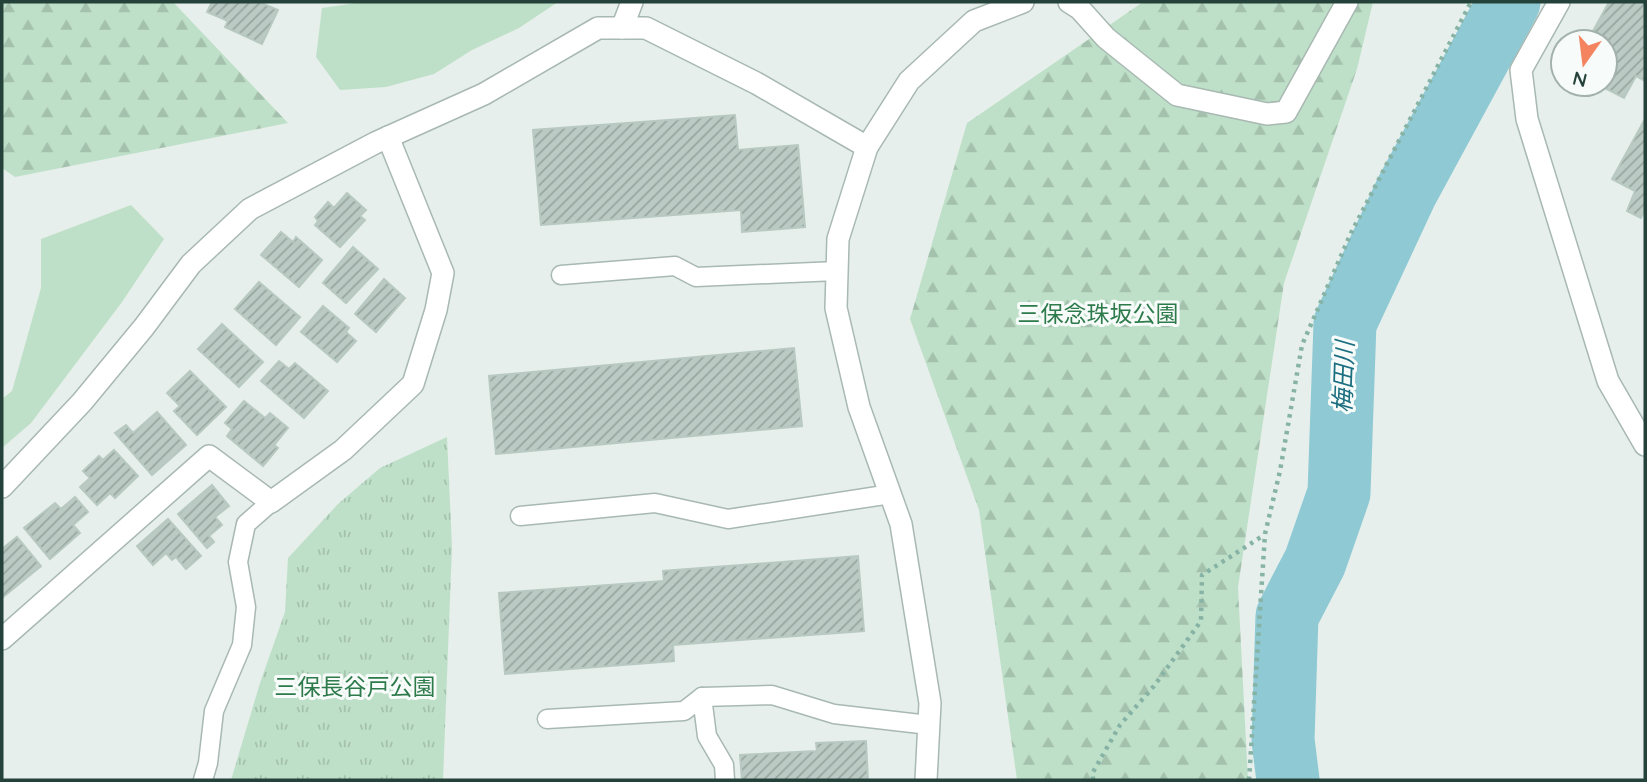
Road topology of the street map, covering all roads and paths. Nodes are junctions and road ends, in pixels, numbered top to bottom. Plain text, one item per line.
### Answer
1 (632, 2) edge
2 (1023, 2) edge
3 (1069, 2) edge
4 (1347, 2) edge
5 (1471, 2) edge
6 (1559, 2) edge
7 (622, 28) junction
8 (388, 137) junction
9 (867, 147) junction
10 (837, 271) junction
11 (561, 275) dead end
12 (1645, 445) edge
13 (2, 487) edge
14 (891, 494) junction
15 (271, 502) junction
16 (520, 516) dead end
17 (1265, 534) junction
18 (2, 639) edge
19 (702, 697) junction
20 (547, 719) dead end
21 (929, 724) junction
22 (203, 780) edge
23 (725, 780) edge
24 (926, 780) edge
25 (1093, 780) edge
26 (1249, 780) edge

1 - 7 street
2 - 9 street
3 - 4 street
5 - 17 path
6 - 12 street
7 - 8 street
7 - 9 street
8 - 13 street
8 - 15 street
9 - 10 street
10 - 11 lane
10 - 14 street
14 - 16 lane
14 - 21 street
15 - 18 street
15 - 22 lane
17 - 25 path
17 - 26 path
19 - 20 lane
19 - 21 lane
19 - 23 lane
21 - 24 street

